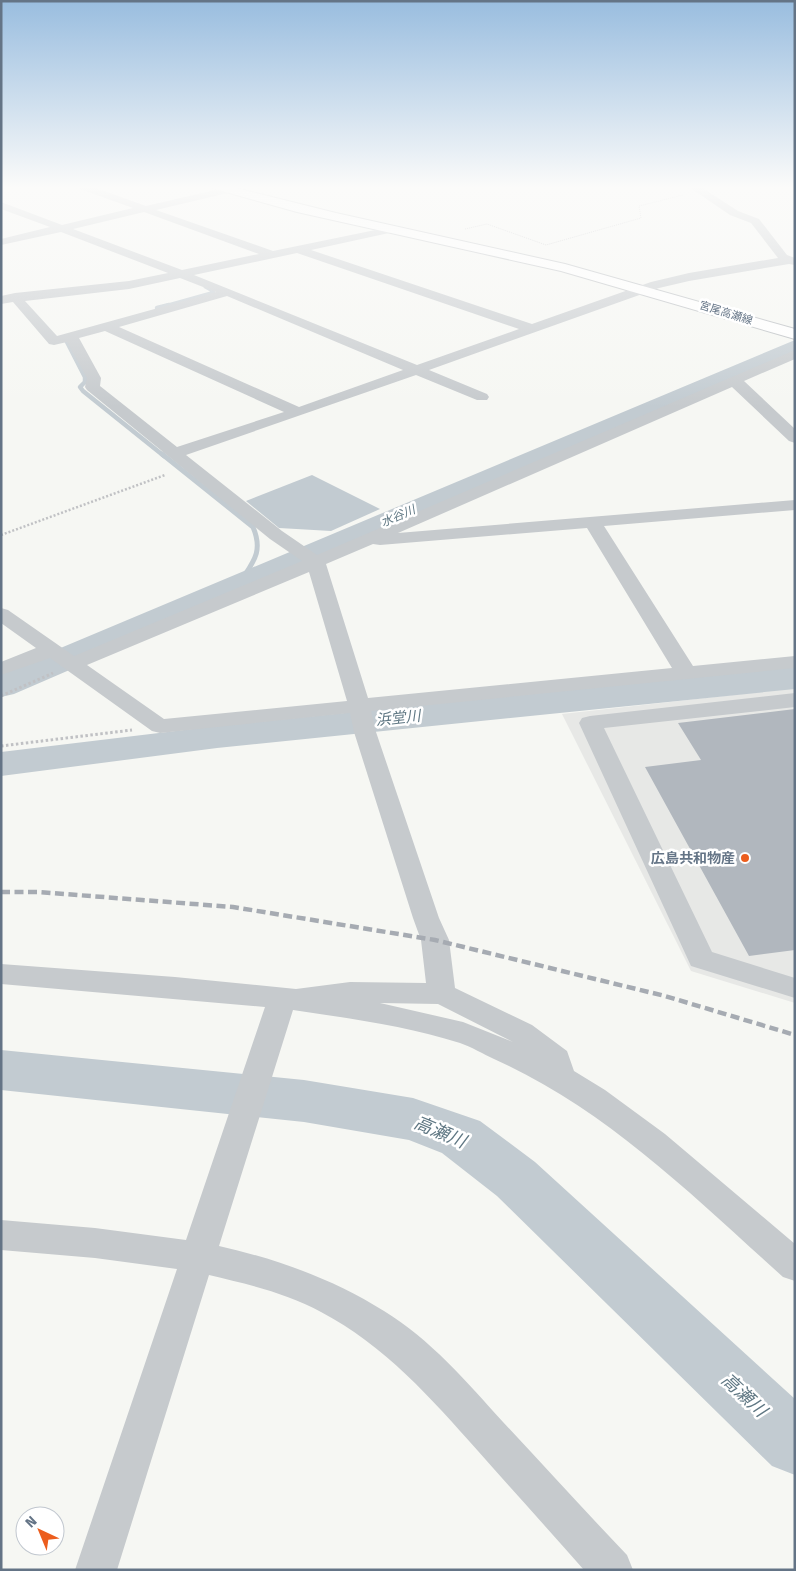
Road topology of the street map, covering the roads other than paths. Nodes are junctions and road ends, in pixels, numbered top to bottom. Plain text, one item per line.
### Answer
1 (147, 260) edge
2 (245, 260) edge
3 (331, 260) edge
4 (533, 260) edge
5 (792, 261) edge
6 (180, 273) junction
7 (644, 289) junction
8 (228, 292) junction
9 (8, 298) edge
10 (106, 326) junction
11 (533, 329) junction
12 (795, 334) edge
13 (71, 336) junction
14 (795, 354) edge
15 (416, 370) junction
16 (734, 380) junction
17 (482, 397) dead end
18 (298, 412) junction
19 (795, 438) edge
20 (174, 453) junction
21 (795, 505) edge
22 (592, 522) junction
23 (360, 542) junction
24 (309, 557) junction
25 (1, 614) edge
26 (62, 658) junction
27 (795, 662) edge
28 (1, 669) edge
29 (686, 674) junction
30 (795, 700) edge
31 (361, 716) junction
32 (1, 974) edge
33 (795, 988) edge
34 (442, 994) junction
35 (285, 1003) junction
36 (560, 1078) junction
37 (1, 1235) edge
38 (199, 1258) junction
39 (795, 1266) edge
40 (96, 1570) edge
41 (612, 1570) edge

1 - 6 street
2 - 6 street
3 - 11 street
4 - 7 main road, 宮尾高瀬線
5 - 7 street
6 - 8 street
6 - 9 street
7 - 11 street
7 - 12 main road, 宮尾高瀬線
8 - 10 street
8 - 15 street
9 - 13 street
10 - 13 street
10 - 18 street
11 - 15 street
13 - 20 street
14 - 16 street
15 - 17 street
15 - 18 street
16 - 19 street
16 - 23 street
18 - 20 street
20 - 24 street
21 - 22 street
22 - 23 street
22 - 29 street
23 - 24 street
24 - 26 street
24 - 31 street
25 - 26 street
26 - 28 street
26 - 31 street
27 - 29 street
29 - 31 street
30 - 33 street
31 - 34 street
32 - 35 street
34 - 35 street
34 - 36 street
35 - 36 street
35 - 38 street
36 - 39 street
37 - 38 street
38 - 40 street
38 - 41 street

